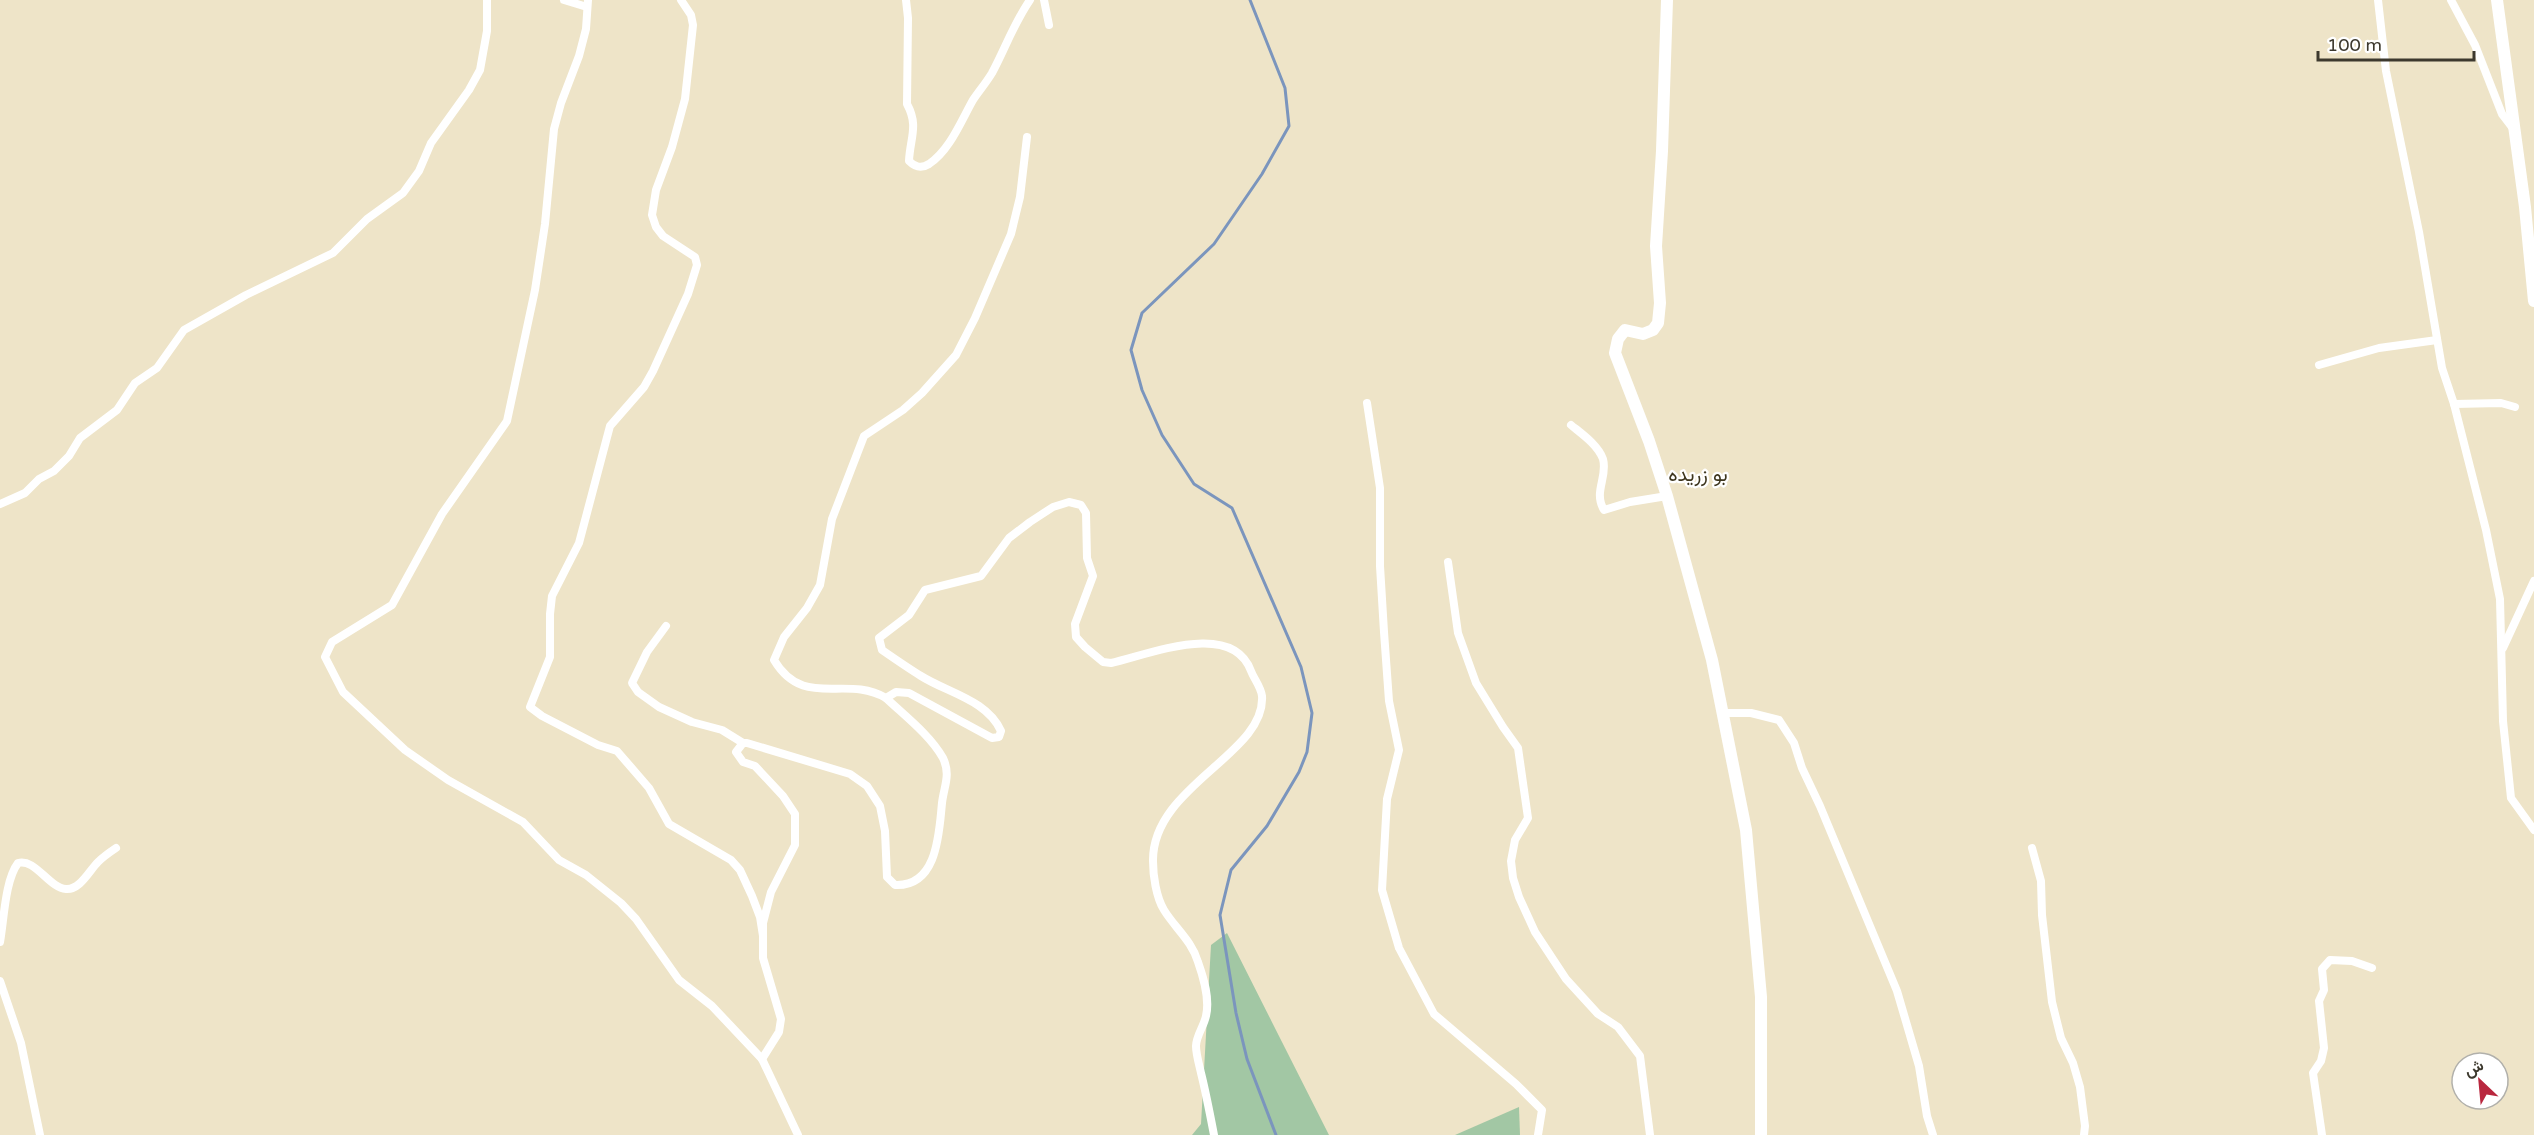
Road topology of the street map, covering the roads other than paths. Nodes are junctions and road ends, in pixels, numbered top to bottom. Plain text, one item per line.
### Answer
1 (487, 0) edge
2 (564, 0) edge
3 (681, 0) edge
4 (906, 0) edge
5 (1030, 0) edge
6 (1044, 0) edge
7 (1667, 0) edge
8 (2378, 0) edge
9 (2451, 0) edge
10 (2497, 0) edge
11 (587, 3) edge
12 (1049, 25) dead end
13 (2515, 132) junction
14 (1027, 137) dead end
15 (2529, 207) edge
16 (2534, 302) edge
17 (2438, 340) junction
18 (2319, 365) dead end
19 (1367, 403) dead end
20 (2454, 404) junction
21 (2515, 407) dead end
22 (1571, 425) dead end
23 (1666, 496) junction
24 (0, 504) edge
25 (1448, 562) dead end
26 (2534, 581) edge
27 (666, 626) dead end
28 (2501, 652) junction
29 (886, 698) junction
30 (1722, 713) junction
31 (743, 743) junction
32 (2534, 831) edge
33 (116, 848) dead end
34 (2032, 848) dead end
35 (763, 936) junction
36 (0, 942) edge
37 (2372, 968) dead end
38 (0, 981) edge
39 (762, 1059) junction
40 (40, 1135) edge
41 (798, 1135) edge
42 (1214, 1135) edge
43 (1538, 1135) edge
44 (1650, 1135) edge
45 (1761, 1135) edge
46 (1933, 1135) edge
47 (2084, 1135) edge
48 (2322, 1135) edge

1 - 24 street
2 - 11 street
3 - 35 street
4 - 5 street
6 - 12 street
7 - 23 street
8 - 17 street
9 - 13 street
10 - 13 street
11 - 39 street
13 - 15 street
14 - 29 street
15 - 16 street
17 - 18 street
17 - 20 street
19 - 43 street
20 - 21 street
20 - 28 street
22 - 23 street
23 - 30 street
25 - 44 street
26 - 28 street
27 - 31 street
28 - 32 street
29 - 31 street
29 - 42 street
30 - 45 street
30 - 46 street
31 - 35 street
33 - 36 street
34 - 47 street
35 - 39 street
37 - 48 street
38 - 40 street
39 - 41 street

